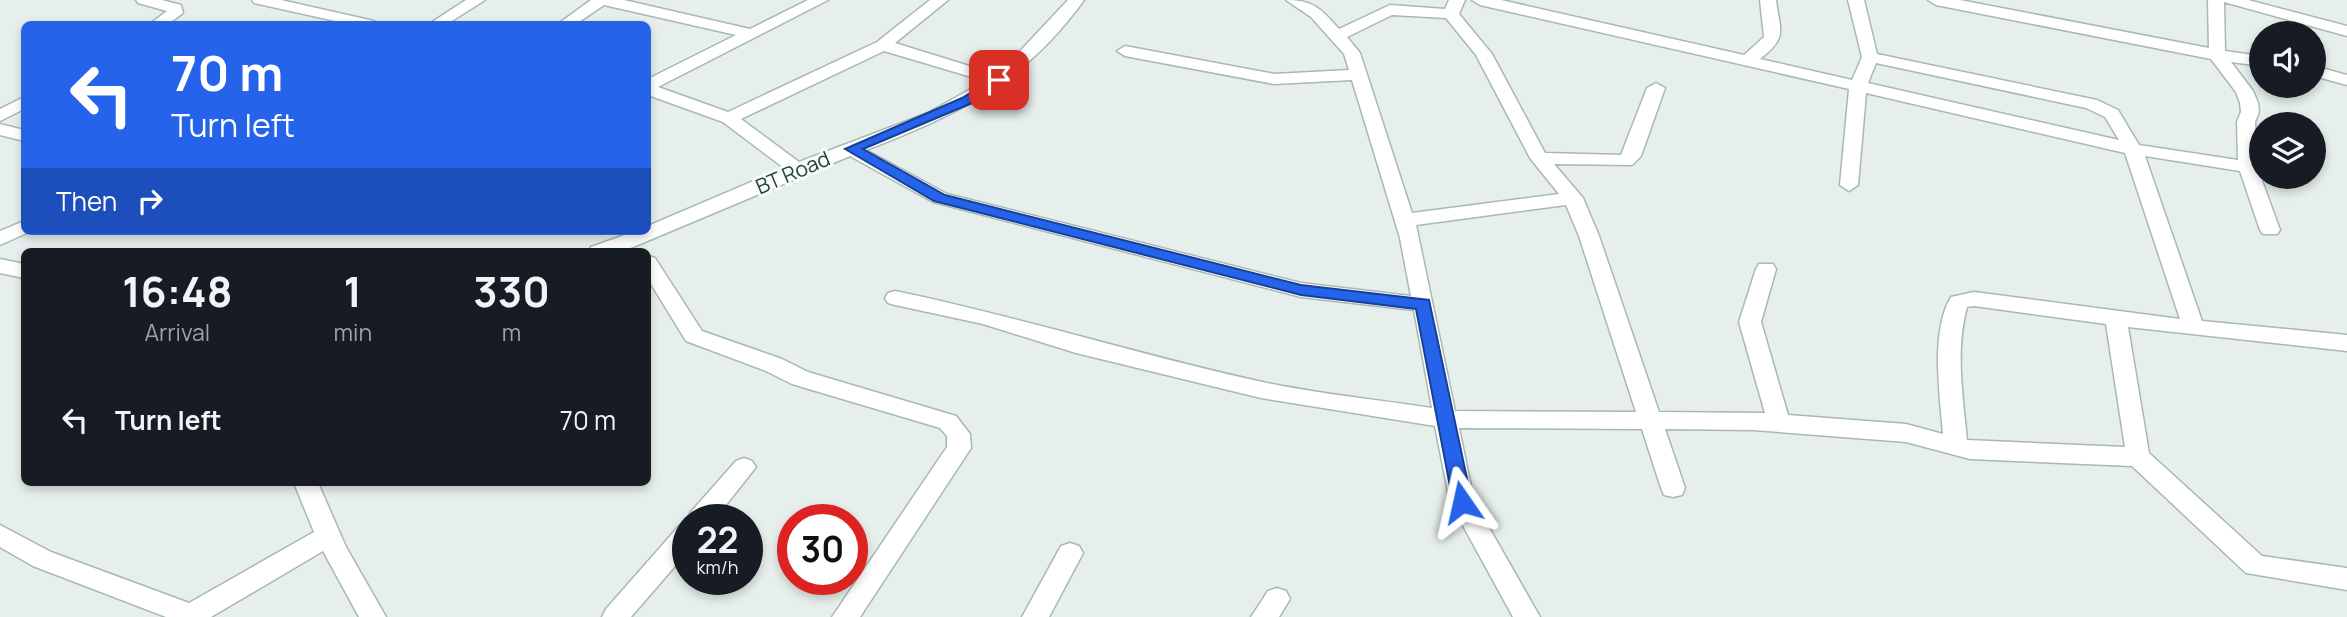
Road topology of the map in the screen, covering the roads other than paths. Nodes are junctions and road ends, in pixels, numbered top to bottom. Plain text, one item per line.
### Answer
1 (144, 0) edge
2 (260, 0) edge
3 (477, 0) edge
4 (602, 0) edge
5 (820, 0) edge
6 (940, 0) edge
7 (1076, 0) edge
8 (1294, 0) edge
9 (1479, 0) edge
10 (1768, 0) edge
11 (1856, 0) edge
12 (1936, 0) edge
13 (2216, 0) edge
14 (2230, 0) edge
15 (1983, 4) edge
16 (1454, 7) edge
17 (164, 21) edge
18 (354, 21) edge
19 (442, 21) edge
20 (570, 21) edge
21 (2347, 31) edge
22 (752, 34) junction
23 (1337, 36) junction
24 (883, 45) junction
25 (1125, 51) dead end
26 (2217, 55) junction
27 (1870, 57) junction
28 (2249, 59) edge
29 (1748, 60) junction
30 (2326, 74) edge
31 (1359, 75) junction
32 (999, 80) junction
33 (2347, 80) edge
34 (651, 85) edge
35 (1858, 86) junction
36 (651, 88) edge
37 (1656, 88) dead end
38 (21, 104) edge
39 (0, 116) edge
40 (729, 118) junction
41 (0, 129) edge
42 (21, 135) edge
43 (852, 149) junction
44 (2133, 149) junction
45 (1539, 158) junction
46 (2248, 167) junction
47 (798, 170) junction
48 (1849, 185) dead end
49 (1573, 198) junction
50 (1404, 220) junction
51 (21, 228) edge
52 (2270, 230) dead end
53 (651, 232) edge
54 (0, 239) edge
55 (631, 241) edge
56 (610, 248) edge
57 (0, 266) edge
58 (651, 268) edge
59 (21, 270) edge
60 (1766, 270) dead end
61 (895, 298) dead end
62 (1423, 304) junction
63 (2116, 318) junction
64 (2194, 328) junction
65 (2347, 343) edge
66 (1446, 419) junction
67 (1648, 420) junction
68 (1779, 423) junction
69 (1956, 446) junction
70 (2138, 457) junction
71 (744, 467) dead end
72 (307, 486) edge
73 (1673, 488) dead end
74 (713, 504) edge
75 (0, 535) edge
76 (326, 537) junction
77 (672, 551) edge
78 (1070, 553) dead end
79 (2347, 579) edge
80 (190, 616) edge
81 (373, 617) edge
82 (615, 617) edge
83 (845, 617) edge
84 (1035, 617) edge
85 (1527, 617) edge

1 - 17 street
2 - 18 street
3 - 19 street
4 - 20 street
4 - 22 street
5 - 22 street
6 - 24 street
7 - 32 street, BT Road
8 - 23 street
9 - 29 street
10 - 29 street
11 - 27 street
12 - 15 street
13 - 26 street
14 - 21 street
15 - 26 street
16 - 23 street
16 - 45 street
22 - 34 street
23 - 31 street
24 - 32 street
24 - 40 street
25 - 31 street
26 - 28 street
26 - 46 street
27 - 35 street
27 - 44 street
29 - 35 street
30 - 33 street
31 - 50 street
32 - 43 street, BT Road
35 - 44 street
35 - 48 street
36 - 40 street
37 - 45 street
38 - 39 street
40 - 47 street
41 - 42 street
43 - 47 street, BT Road
43 - 62 street
44 - 46 street
44 - 64 street
45 - 49 street
46 - 52 street
47 - 53 street, BT Road
49 - 50 street
49 - 67 street
50 - 62 street
51 - 54 street
55 - 56 street, BT Road
57 - 59 street
58 - 83 street
60 - 68 street
61 - 66 street
62 - 66 street
63 - 64 street
63 - 69 street
63 - 70 street
64 - 65 street
66 - 67 street
66 - 85 street
67 - 68 street
67 - 73 street
68 - 69 street
69 - 70 street
70 - 79 street
71 - 74 street
72 - 76 street
75 - 80 street
76 - 80 street
76 - 81 street
77 - 82 street
78 - 84 street

